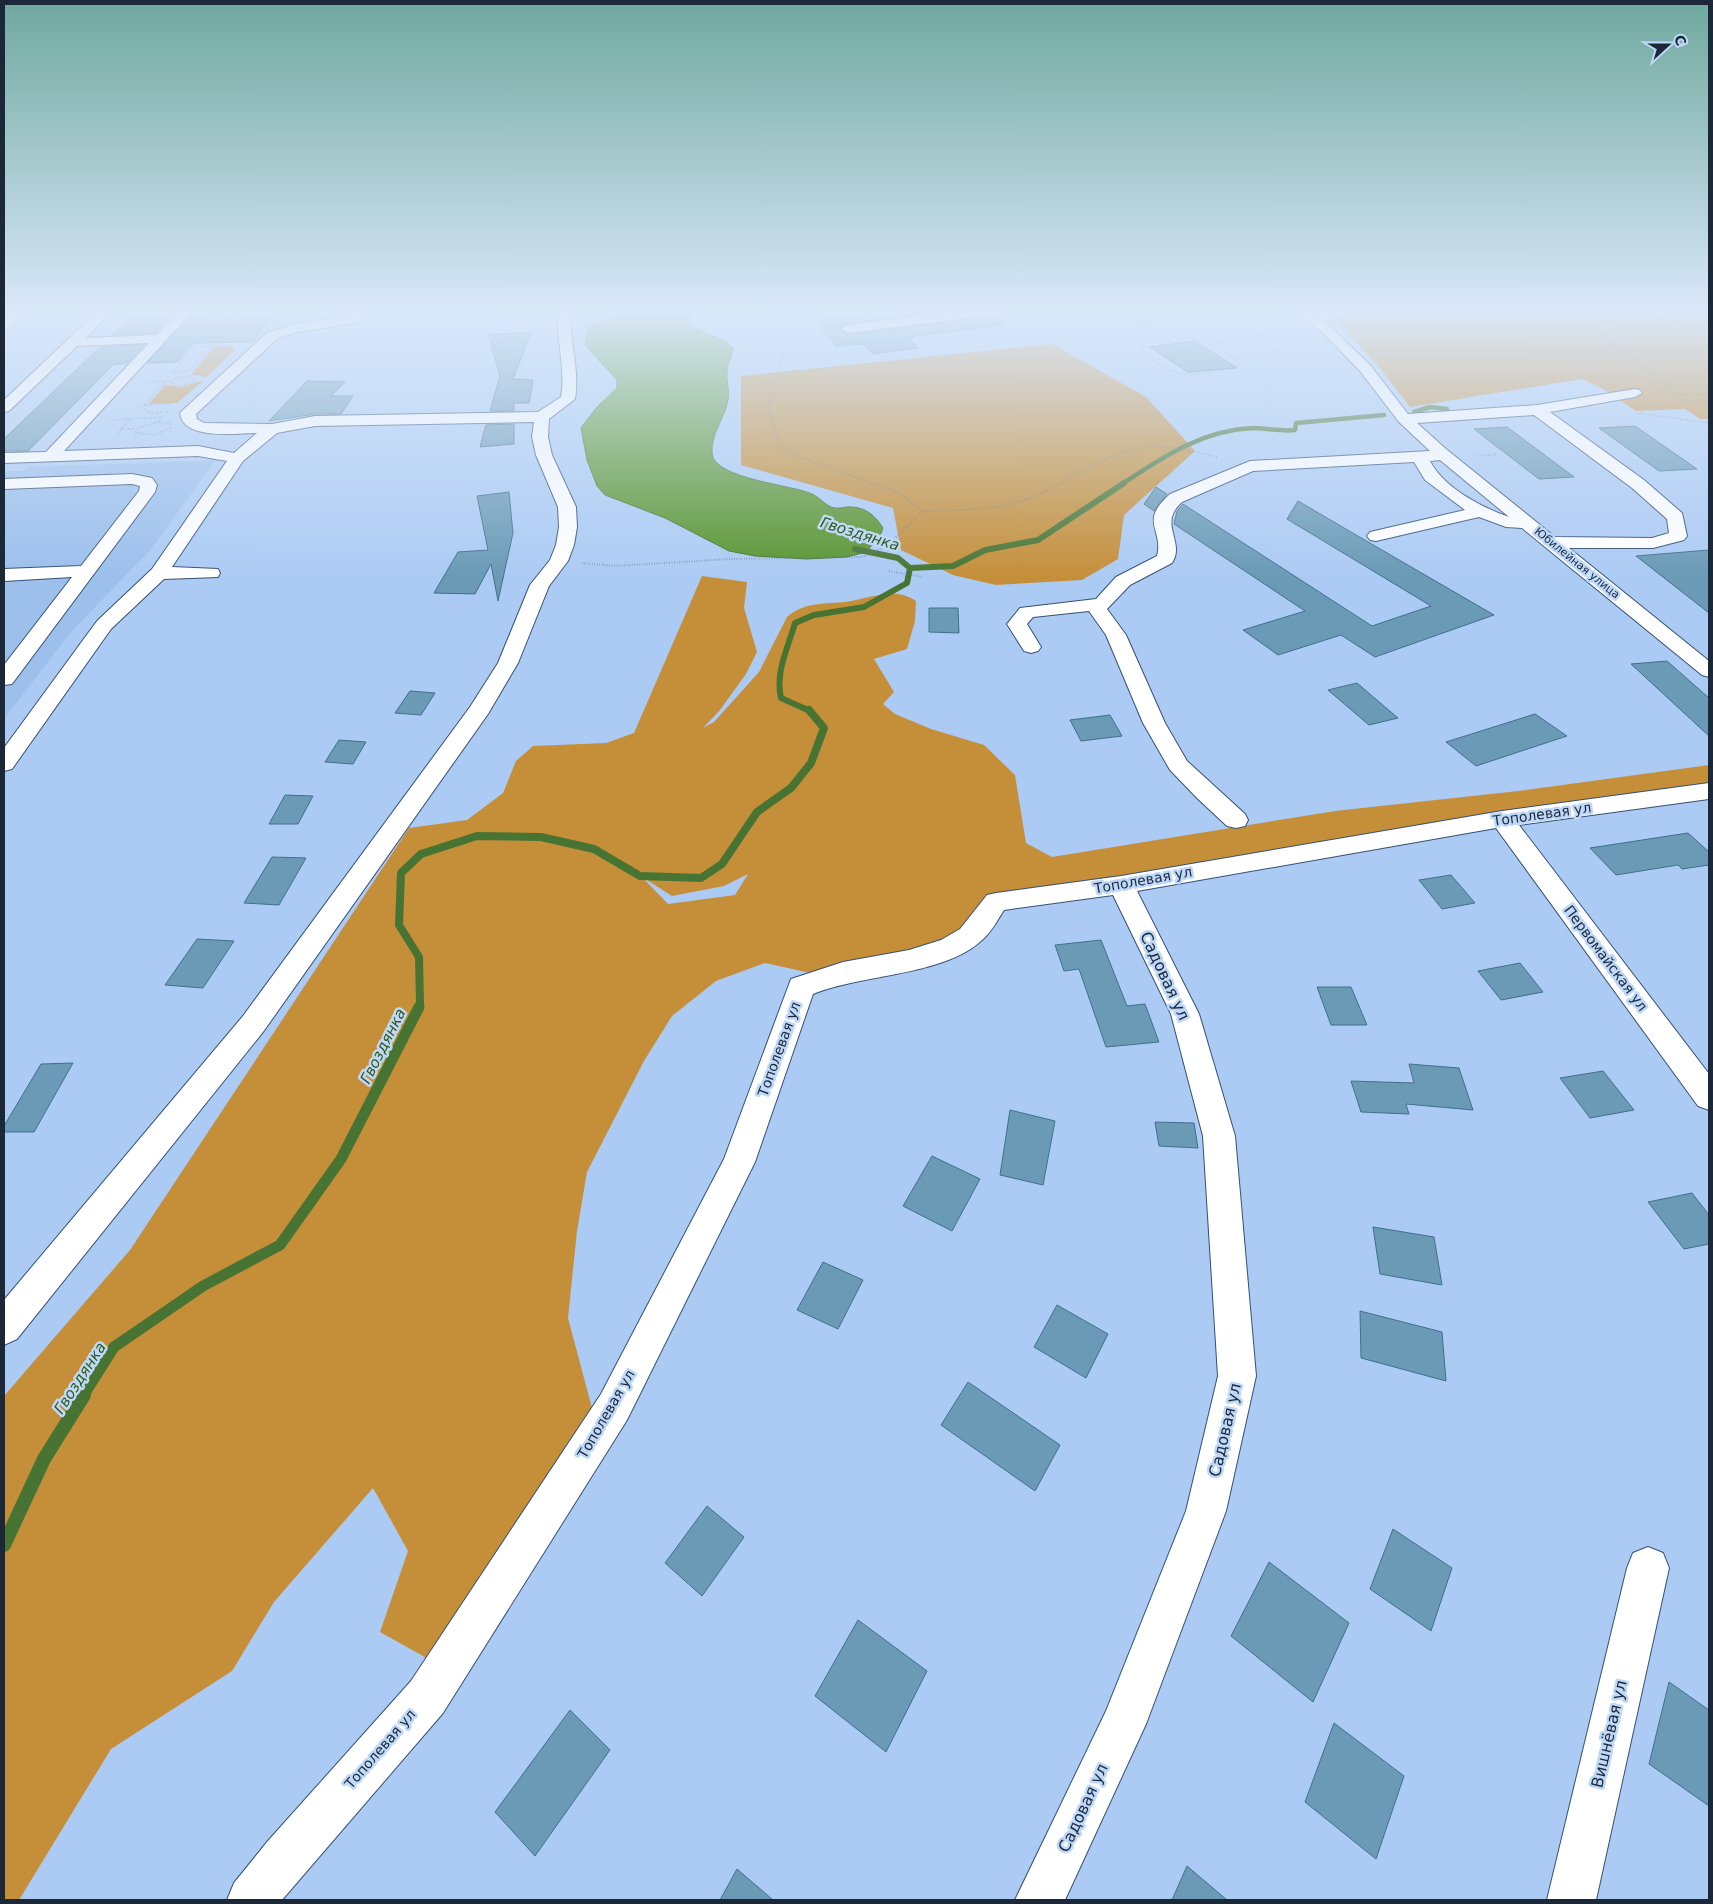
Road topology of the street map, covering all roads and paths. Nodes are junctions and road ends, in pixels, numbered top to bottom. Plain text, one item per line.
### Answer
1 (14, 399) edge
2 (105, 399) edge
3 (149, 399) edge
4 (202, 399) edge
5 (568, 399) edge
6 (770, 399) edge
7 (1388, 399) edge
8 (1610, 399) edge
9 (1681, 399) edge
10 (1594, 402) junction
11 (1709, 403) edge
12 (172, 404) dead end
13 (144, 405) junction
14 (4, 408) edge
15 (1537, 410) junction
16 (172, 411) dead end
17 (114, 416) dead end
18 (132, 417) junction
19 (542, 417) junction
20 (1404, 419) junction
21 (159, 422) junction
22 (1709, 423) edge
23 (136, 429) junction
24 (272, 429) junction
25 (121, 430) junction
26 (229, 430) junction
27 (115, 436) dead end
28 (147, 436) junction
29 (144, 439) dead end
30 (1185, 450) dead end
31 (198, 451) junction
32 (1443, 454) junction
33 (1419, 455) junction
34 (50, 457) junction
35 (237, 458) junction
36 (5, 459) edge
37 (4, 484) edge
38 (922, 511) junction
39 (1483, 511) junction
40 (1531, 526) junction
41 (1376, 536) dead end
42 (1551, 542) junction
43 (559, 561) junction
44 (888, 570) dead end
45 (86, 571) junction
46 (159, 573) junction
47 (211, 573) dead end
48 (4, 575) edge
49 (923, 577) dead end
50 (1094, 605) junction
51 (1031, 648) dead end
52 (1709, 671) edge
53 (4, 679) edge
54 (4, 764) edge
55 (1709, 791) edge
56 (1502, 819) junction
57 (1236, 820) dead end
58 (1121, 885) junction
59 (1709, 1097) edge
60 (4, 1327) edge
61 (1648, 1568) dead end
62 (251, 1900) edge
63 (1040, 1900) edge
64 (1571, 1900) edge

1 - 14 street
2 - 34 street
3 - 13 path
4 - 26 street
5 - 19 street
6 - 38 path
7 - 20 street, Юбилейная улица
8 - 10 street
9 - 11 path
10 - 15 street
10 - 22 path
12 - 13 path
13 - 16 path
15 - 20 street
15 - 42 street
17 - 18 path
18 - 21 path
18 - 25 path
19 - 24 street
19 - 43 street
20 - 32 street, Юбилейная улица
21 - 23 path
21 - 28 path
23 - 25 path
23 - 28 path
24 - 26 street
24 - 35 street
25 - 27 path
26 - 31 street
28 - 29 path
30 - 38 path
31 - 34 street
31 - 35 street
32 - 33 street
32 - 40 street, Юбилейная улица
33 - 39 street
33 - 50 street
34 - 36 street
35 - 46 street
37 - 45 street
38 - 43 path
39 - 40 street
39 - 41 street
40 - 42 street, Юбилейная улица
42 - 52 street, Юбилейная улица
43 - 60 street
44 - 49 path
45 - 48 street
45 - 53 street
46 - 47 street
46 - 54 street
50 - 51 street
50 - 57 street
55 - 56 street, Тополевая ул
56 - 58 street, Тополевая ул
56 - 59 street, Первомайская ул
58 - 62 street, Тополевая ул
58 - 63 street, Садовая ул
61 - 64 street, Вишнёвая ул

